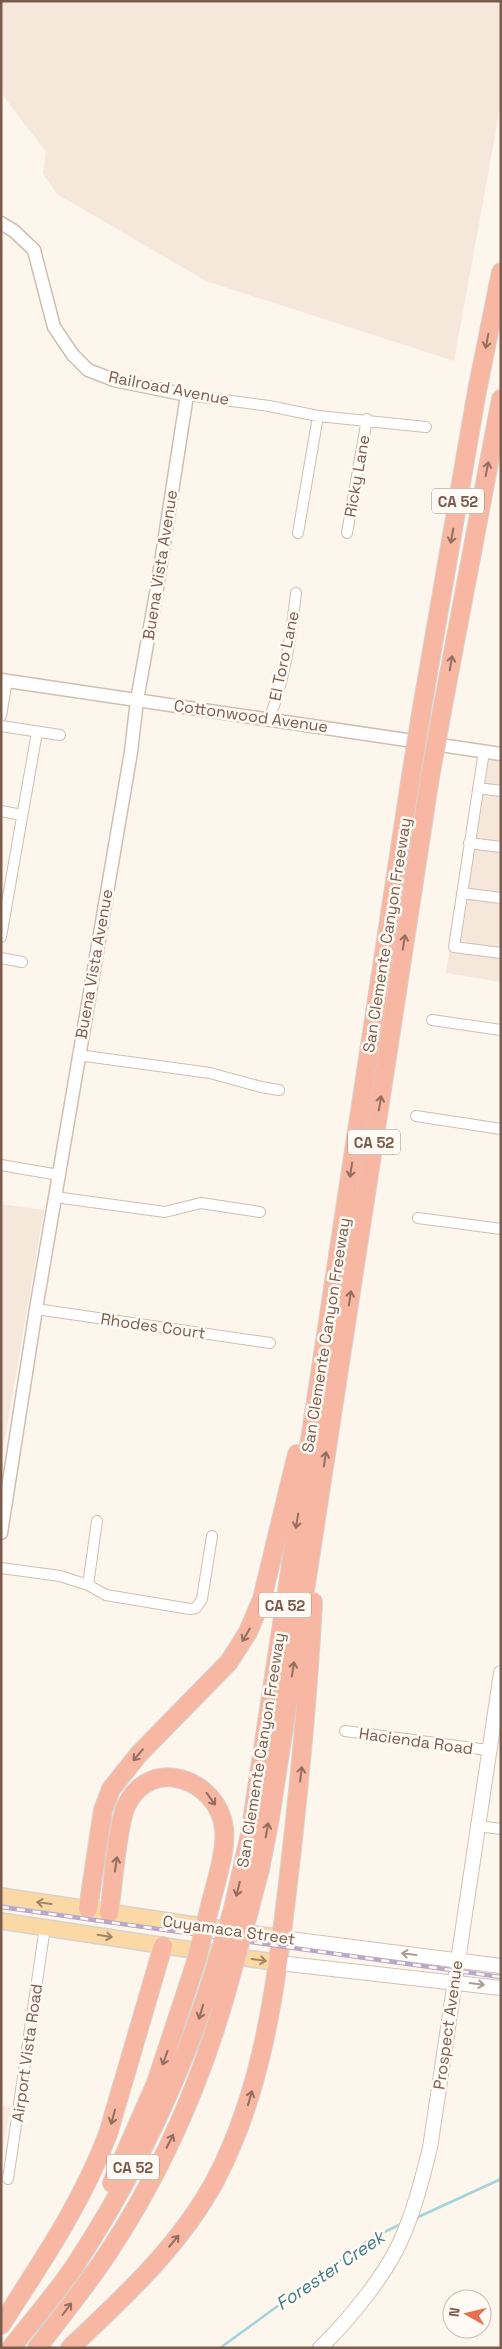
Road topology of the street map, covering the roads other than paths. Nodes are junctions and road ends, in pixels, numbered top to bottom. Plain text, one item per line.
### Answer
1 (1, 223) edge
2 (501, 272) edge
3 (187, 395) junction
4 (501, 399) edge
5 (318, 416) junction
6 (367, 419) junction
7 (426, 427) dead end
8 (298, 533) dead end
9 (347, 533) dead end
10 (296, 593) dead end
11 (4, 680) edge
12 (137, 700) junction
13 (1, 716) edge
14 (269, 719) junction
15 (1, 726) edge
16 (37, 732) junction
17 (60, 735) dead end
18 (484, 751) junction
19 (501, 754) edge
20 (478, 788) junction
21 (501, 791) edge
22 (1, 811) edge
23 (22, 815) junction
24 (469, 843) junction
25 (501, 847) edge
26 (462, 893) junction
27 (501, 898) edge
28 (3, 918) edge
29 (1, 937) edge
30 (501, 954) edge
31 (1, 958) edge
32 (22, 962) dead end
33 (432, 1020) dead end
34 (501, 1030) edge
35 (78, 1055) junction
36 (279, 1090) dead end
37 (416, 1116) dead end
38 (501, 1128) edge
39 (1, 1165) edge
40 (59, 1175) junction
41 (55, 1197) junction
42 (260, 1212) dead end
43 (418, 1218) dead end
44 (501, 1229) edge
45 (331, 1300) junction
46 (36, 1309) junction
47 (270, 1343) dead end
48 (318, 1507) junction
49 (97, 1521) dead end
50 (1, 1533) edge
51 (212, 1536) dead end
52 (1, 1568) edge
53 (88, 1585) junction
54 (501, 1673) edge
55 (345, 1731) dead end
56 (493, 1742) edge
57 (477, 1826) junction
58 (501, 1829) edge
59 (1, 1896) edge
60 (88, 1909) junction
61 (241, 1910) junction
62 (109, 1912) junction
63 (1, 1921) edge
64 (45, 1927) junction
65 (282, 1938) junction
66 (163, 1946) junction
67 (457, 1960) junction
68 (279, 1962) junction
69 (501, 1966) edge
70 (224, 1967) junction
71 (454, 1982) junction
72 (501, 1988) edge
73 (8, 2179) dead end
74 (1, 2325) edge
75 (11, 2348) edge
76 (37, 2348) edge
77 (70, 2348) edge
78 (320, 2348) edge

1 - 3 street, Railroad Avenue
2 -> 45 highway, San Clemente Canyon Freeway / CA 52, bridge
3 - 5 street, Railroad Avenue
3 - 12 street, Buena Vista Avenue
48 -> 4 highway, San Clemente Canyon Freeway / CA 52, bridge
5 - 6 street, Railroad Avenue
5 - 8 street
6 - 7 street, Railroad Avenue
6 - 9 street, Ricky Lane
10 - 14 street, El Toro Lane
11 - 12 street, Cottonwood Avenue
11 - 13 street
12 - 14 street, Cottonwood Avenue
12 - 35 street, Buena Vista Avenue
14 - 18 street, Cottonwood Avenue
15 - 16 street
16 - 17 street
16 - 23 street
18 - 19 street, Cottonwood Avenue
18 - 20 street
20 - 21 street
20 - 24 street
22 - 23 street
23 - 28 street
24 - 25 street
24 - 26 street
26 - 27 street
26 - 30 street
28 - 29 street
31 - 32 street
33 - 34 street
35 - 36 street
35 - 40 street, Buena Vista Avenue
37 - 38 street
39 - 40 street
40 - 41 street, Buena Vista Avenue
41 - 42 street
41 - 46 street, Buena Vista Avenue
43 - 44 street
45 -> 60 highway
45 -> 61 highway, San Clemente Canyon Freeway / CA 52
46 - 47 street, Rhodes Court
46 - 50 street, Buena Vista Avenue
61 -> 48 highway, San Clemente Canyon Freeway / CA 52
65 -> 48 highway
49 - 53 street
51 - 53 street
52 - 53 street
54 - 56 main road, Prospect Avenue
55 - 56 street, Hacienda Road
56 - 57 main road, Prospect Avenue
57 - 58 street
57 - 67 main road, Prospect Avenue
60 -> 59 main road, Cuyamaca Street
60 - 62 main road, Cuyamaca Street
61 - 70 highway, San Clemente Canyon Freeway / CA 52, bridge
62 - 65 main road, Cuyamaca Street
62 -> 75 highway, bridge
63 - 64 main road, Cuyamaca Street
64 -> 66 main road, Cuyamaca Street
64 - 73 street, Airport Vista Road
67 -> 65 main road, Cuyamaca Street
65 - 68 highway
66 -> 68 main road, Cuyamaca Street
66 -> 74 highway
67 - 69 main road, Cuyamaca Street
67 - 71 main road, Prospect Avenue
68 - 71 main road, Cuyamaca Street
77 -> 68 highway
70 -> 75 highway, San Clemente Canyon Freeway / CA 52
76 -> 70 highway, San Clemente Canyon Freeway / CA 52
71 -> 72 main road, Cuyamaca Street
71 - 78 main road, Prospect Avenue

